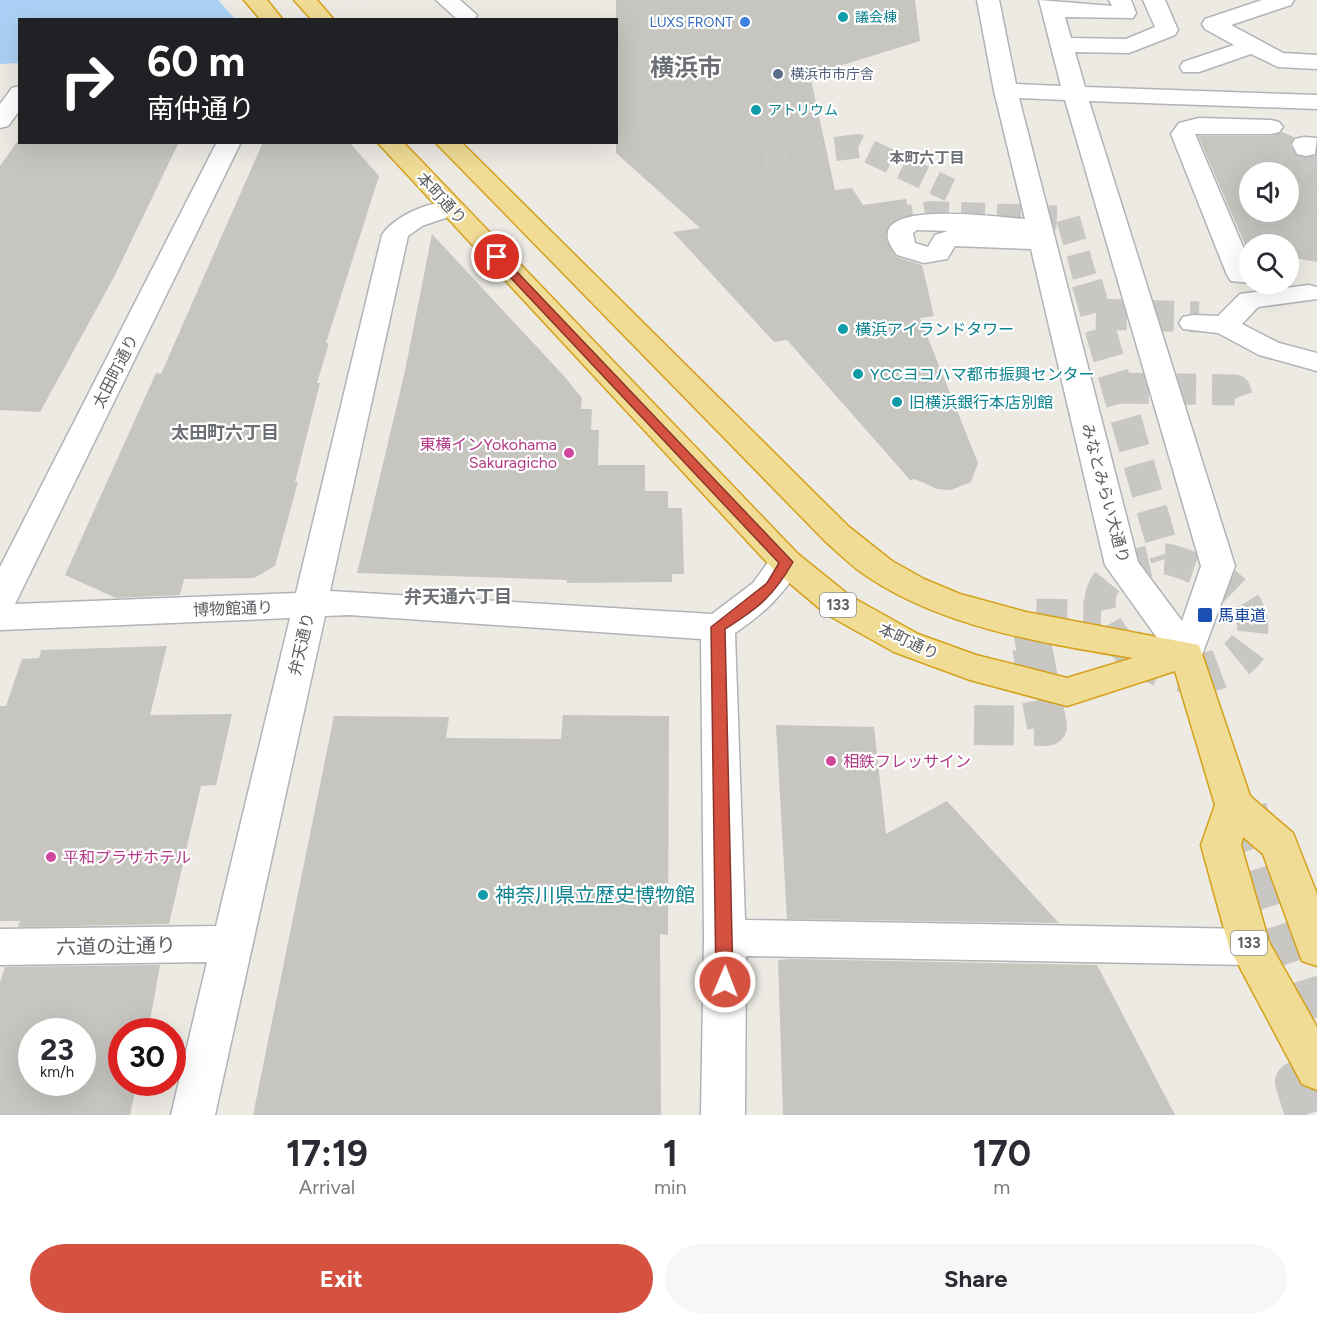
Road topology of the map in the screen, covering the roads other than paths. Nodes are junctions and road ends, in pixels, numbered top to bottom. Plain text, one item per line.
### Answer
1 (255, 0) edge
2 (305, 0) edge
3 (447, 0) edge
4 (988, 0) edge
5 (1120, 0) edge
6 (1154, 0) edge
7 (1283, 0) edge
8 (1051, 5) edge
9 (466, 15) dead end
10 (271, 18) edge
11 (323, 18) edge
12 (1062, 45) junction
13 (1254, 46) junction
14 (1317, 62) edge
15 (1191, 67) dead end
16 (18, 85) edge
17 (0, 87) edge
18 (1006, 91) junction
19 (1075, 94) junction
20 (18, 96) edge
21 (1317, 102) edge
22 (0, 121) edge
23 (1271, 127) dead end
24 (229, 144) edge
25 (391, 144) edge
26 (449, 144) edge
27 (451, 208) junction
28 (1239, 264) edge
29 (1241, 294) edge
30 (1193, 323) tunnel mouth
31 (1225, 326) junction
32 (1317, 362) edge
33 (786, 562) junction
34 (0, 600) edge
35 (311, 605) junction
36 (0, 617) edge
37 (718, 627) junction
38 (1187, 654) junction
39 (1234, 805) junction
40 (725, 938) junction
41 (232, 944) junction
42 (1250, 946) junction
43 (0, 947) edge
44 (1317, 948) edge
45 (1317, 1069) edge
46 (193, 1115) edge
47 (723, 1115) edge

1 - 10 highway
2 - 11 highway
3 - 9 street
4 - 18 street, みなとみらい大通り
5 - 8 street
6 - 12 street
7 - 13 street
8 - 12 street
12 - 19 street
13 - 14 street
13 - 15 street
16 - 17 street
18 - 19 street
18 - 38 street, みなとみらい大通り
19 - 21 street
19 - 38 street
20 - 22 street
23 - 28 street
24 - 34 street, 太田町通り
25 - 27 highway, 本町通り / 133
26 - 38 highway
27 - 33 highway, 本町通り / 133
27 - 35 street, 弁天通り
29 - 31 street
30 - 31 street
31 - 32 street
33 - 37 street
33 - 38 highway, 本町通り / 133
35 - 36 street, 博物館通り
35 - 37 street, 博物館通り
35 - 41 street, 弁天通り
37 - 40 street
38 - 39 highway
39 - 42 highway, 133
39 - 44 highway
40 - 42 street
40 - 47 street
41 - 43 street, 六道の辻通り
41 - 46 street, 弁天通り
42 - 45 highway, 133

